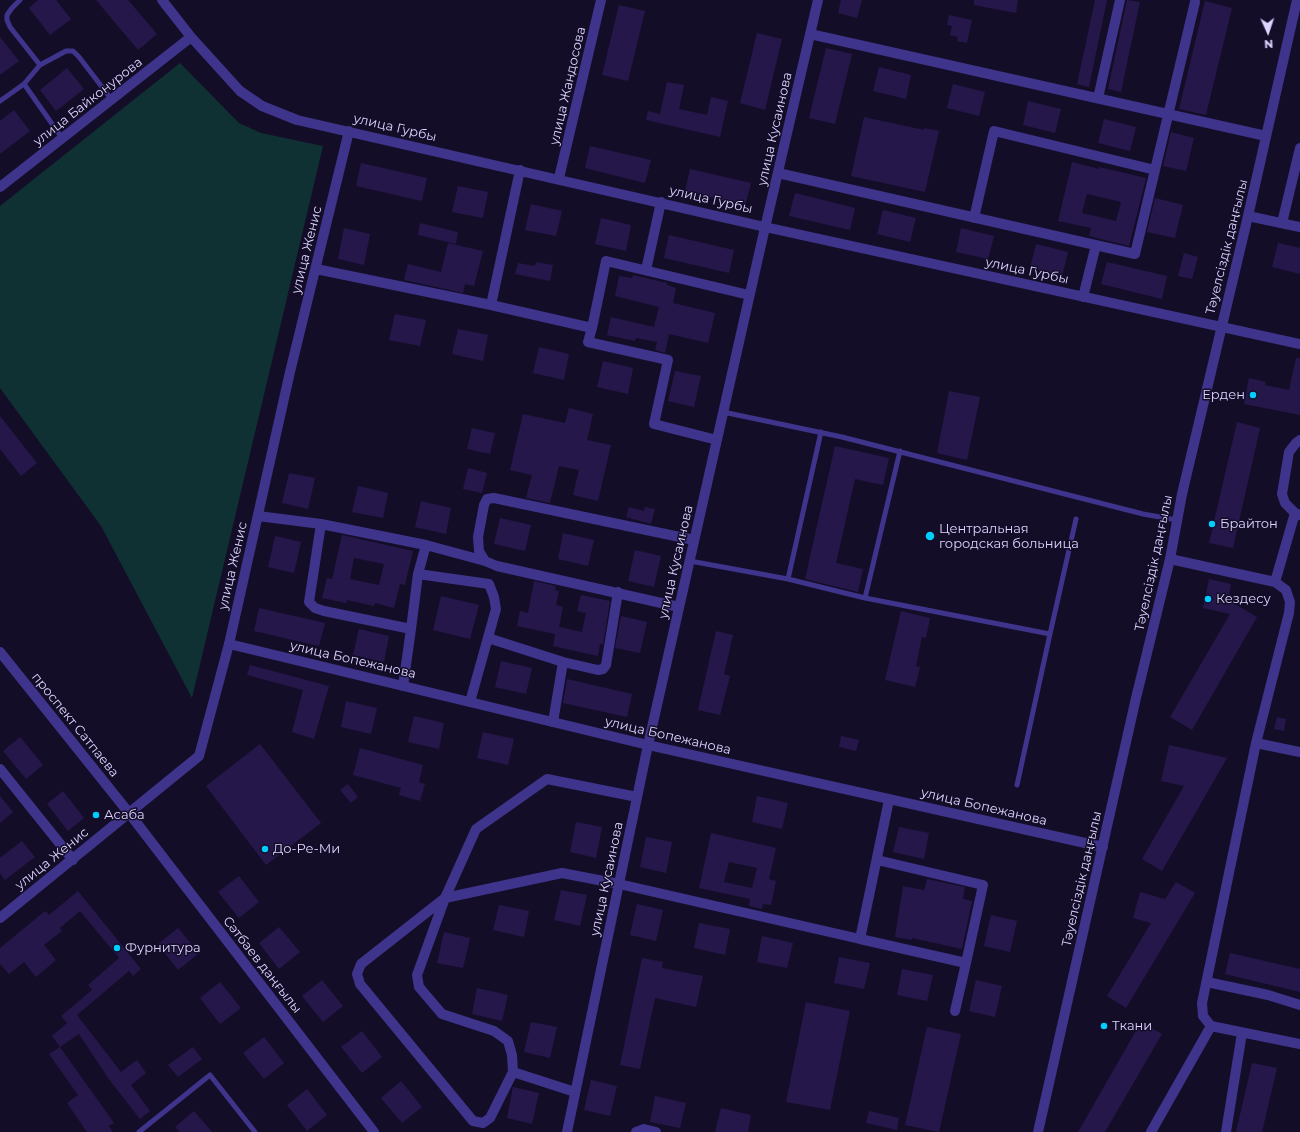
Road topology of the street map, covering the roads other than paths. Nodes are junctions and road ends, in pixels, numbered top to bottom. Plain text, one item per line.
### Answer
1 (20, 0) edge
2 (162, 0) edge
3 (601, 0) edge
4 (818, 0) edge
5 (1120, 0) edge
6 (1297, 0) edge
7 (1195, 2) dead end
8 (810, 34) junction
9 (192, 37) junction
10 (40, 65) junction
11 (24, 84) junction
12 (1098, 98) junction
13 (112, 100) junction
14 (0, 101) edge
15 (1168, 113) junction
16 (349, 131) junction
17 (1266, 136) junction
18 (62, 138) junction
19 (1300, 148) edge
20 (520, 170) junction
21 (1155, 170) junction
22 (778, 173) junction
23 (559, 178) junction
24 (1, 182) edge
25 (661, 202) junction
26 (1248, 216) junction
27 (974, 218) junction
28 (1282, 223) junction
29 (765, 227) junction
30 (1300, 227) edge
31 (1096, 245) junction
32 (316, 269) junction
33 (646, 270) junction
34 (749, 295) junction
35 (1083, 297) junction
36 (491, 305) junction
37 (592, 328) junction
38 (1221, 328) junction
39 (1300, 344) edge
40 (723, 412) junction
41 (821, 432) junction
42 (717, 440) junction
43 (1300, 440) edge
44 (900, 451) junction
45 (1297, 514) edge
46 (258, 516) junction
47 (1076, 519) dead end
48 (1177, 520) junction
49 (321, 524) junction
50 (694, 540) junction
51 (426, 545) junction
52 (1170, 559) junction
53 (485, 560) junction
54 (690, 561) junction
55 (418, 574) junction
56 (788, 579) junction
57 (1275, 582) junction
58 (618, 592) junction
59 (864, 598) junction
60 (680, 607) junction
61 (411, 629) junction
62 (1050, 634) junction
63 (488, 638) junction
64 (229, 644) junction
65 (0, 652) edge
66 (563, 662) junction
67 (402, 686) junction
68 (470, 702) junction
69 (553, 722) junction
70 (1256, 743) junction
71 (648, 745) junction
72 (1300, 752) edge
73 (0, 769) edge
74 (1017, 785) dead end
75 (637, 797) junction
76 (889, 800) junction
77 (129, 813) junction
78 (1103, 847) junction
79 (73, 860) junction
80 (876, 860) junction
81 (619, 884) junction
82 (445, 898) junction
83 (0, 918) edge
84 (860, 938) junction
85 (966, 963) junction
86 (1206, 982) junction
87 (1300, 1005) edge
88 (956, 1011) dead end
89 (1211, 1026) junction
90 (1242, 1033) junction
91 (1300, 1044) edge
92 (513, 1072) junction
93 (575, 1092) junction
94 (139, 1132) edge
95 (255, 1132) edge
96 (374, 1132) edge
97 (570, 1132) edge
98 (636, 1132) edge
99 (656, 1132) edge
100 (1038, 1132) edge
101 (1151, 1132) edge
102 (1226, 1132) edge

1 - 10 lane
2 - 9 street, улица Гурбы
3 - 23 street, улица Жандосова
4 - 8 street, улица Кусаинова
5 - 12 street
6 - 17 street, Тәуелсіздік даңғылы
7 - 15 street
8 - 12 street
8 - 22 street, улица Кусаинова
9 - 13 street, улица Байконурова
9 - 16 street, улица Гурбы
10 - 11 lane
10 - 13 lane
11 - 14 lane
11 - 18 lane
12 - 15 street
13 - 18 street, улица Байконурова
15 - 17 street
15 - 21 street
16 - 20 street, улица Гурбы
16 - 32 street, улица Женис
17 - 26 street, Тәуелсіздік даңғылы
18 - 24 street, улица Байконурова
19 - 28 street
20 - 23 street, улица Гурбы
20 - 36 street
21 - 27 street
21 - 31 street
22 - 27 street
22 - 29 street, улица Кусаинова
23 - 25 street, улица Гурбы
25 - 29 street, улица Гурбы
25 - 33 street
26 - 28 street
26 - 38 street, Тәуелсіздік даңғылы
27 - 31 street
28 - 30 street
29 - 34 street, улица Кусаинова
29 - 35 street, улица Гурбы
31 - 35 street
32 - 36 street
32 - 46 street, улица Женис
33 - 34 street
33 - 37 street
34 - 40 street, улица Кусаинова
35 - 38 street, улица Гурбы
36 - 37 street
37 - 42 street
38 - 39 street, улица Гурбы
38 - 48 street, Тәуелсіздік даңғылы
40 - 41 lane
40 - 42 street, улица Кусаинова
41 - 44 lane
41 - 56 lane
42 - 50 street, улица Кусаинова
43 - 45 street
44 - 48 lane
44 - 59 lane
45 - 57 street
46 - 49 street
46 - 64 street, улица Женис
47 - 62 lane
48 - 52 street, Тәуелсіздік даңғылы
49 - 51 street
49 - 61 street
50 - 53 street
50 - 54 street, улица Кусаинова
51 - 53 street
51 - 55 street
52 - 57 street
52 - 78 street, Тәуелсіздік даңғылы
53 - 58 street
54 - 56 lane
54 - 60 street, улица Кусаинова
55 - 61 street
55 - 63 street
56 - 59 lane
57 - 70 street
58 - 60 street
58 - 66 street
59 - 62 lane
60 - 71 street, улица Кусаинова
61 - 67 street
62 - 74 lane
63 - 66 street
63 - 68 street
64 - 67 street, улица Бопежанова
64 - 77 street, улица Женис
65 - 77 street, проспект Сатпаева
66 - 69 street
67 - 68 street, улица Бопежанова
68 - 69 street, улица Бопежанова
69 - 71 street, улица Бопежанова
70 - 72 street
70 - 86 street
71 - 75 street, улица Кусаинова
71 - 76 street, улица Бопежанова
73 - 79 street
75 - 81 street, улица Кусаинова
75 - 82 street
76 - 78 street, улица Бопежанова
76 - 80 street
77 - 79 street, улица Женис
77 - 96 street, Сәтбаев даңғылы
78 - 100 street, Тәуелсіздік даңғылы
79 - 83 street, улица Женис
80 - 84 street
80 - 85 street
81 - 82 street
81 - 84 street
81 - 93 street, улица Кусаинова
82 - 92 street
82 - 92 street
84 - 85 street
85 - 88 street
86 - 87 street
86 - 89 street
89 - 90 street
89 - 101 street
90 - 91 street
90 - 102 street
92 - 93 street
93 - 97 street, улица Кусаинова
94 - 95 lane
98 - 99 street

